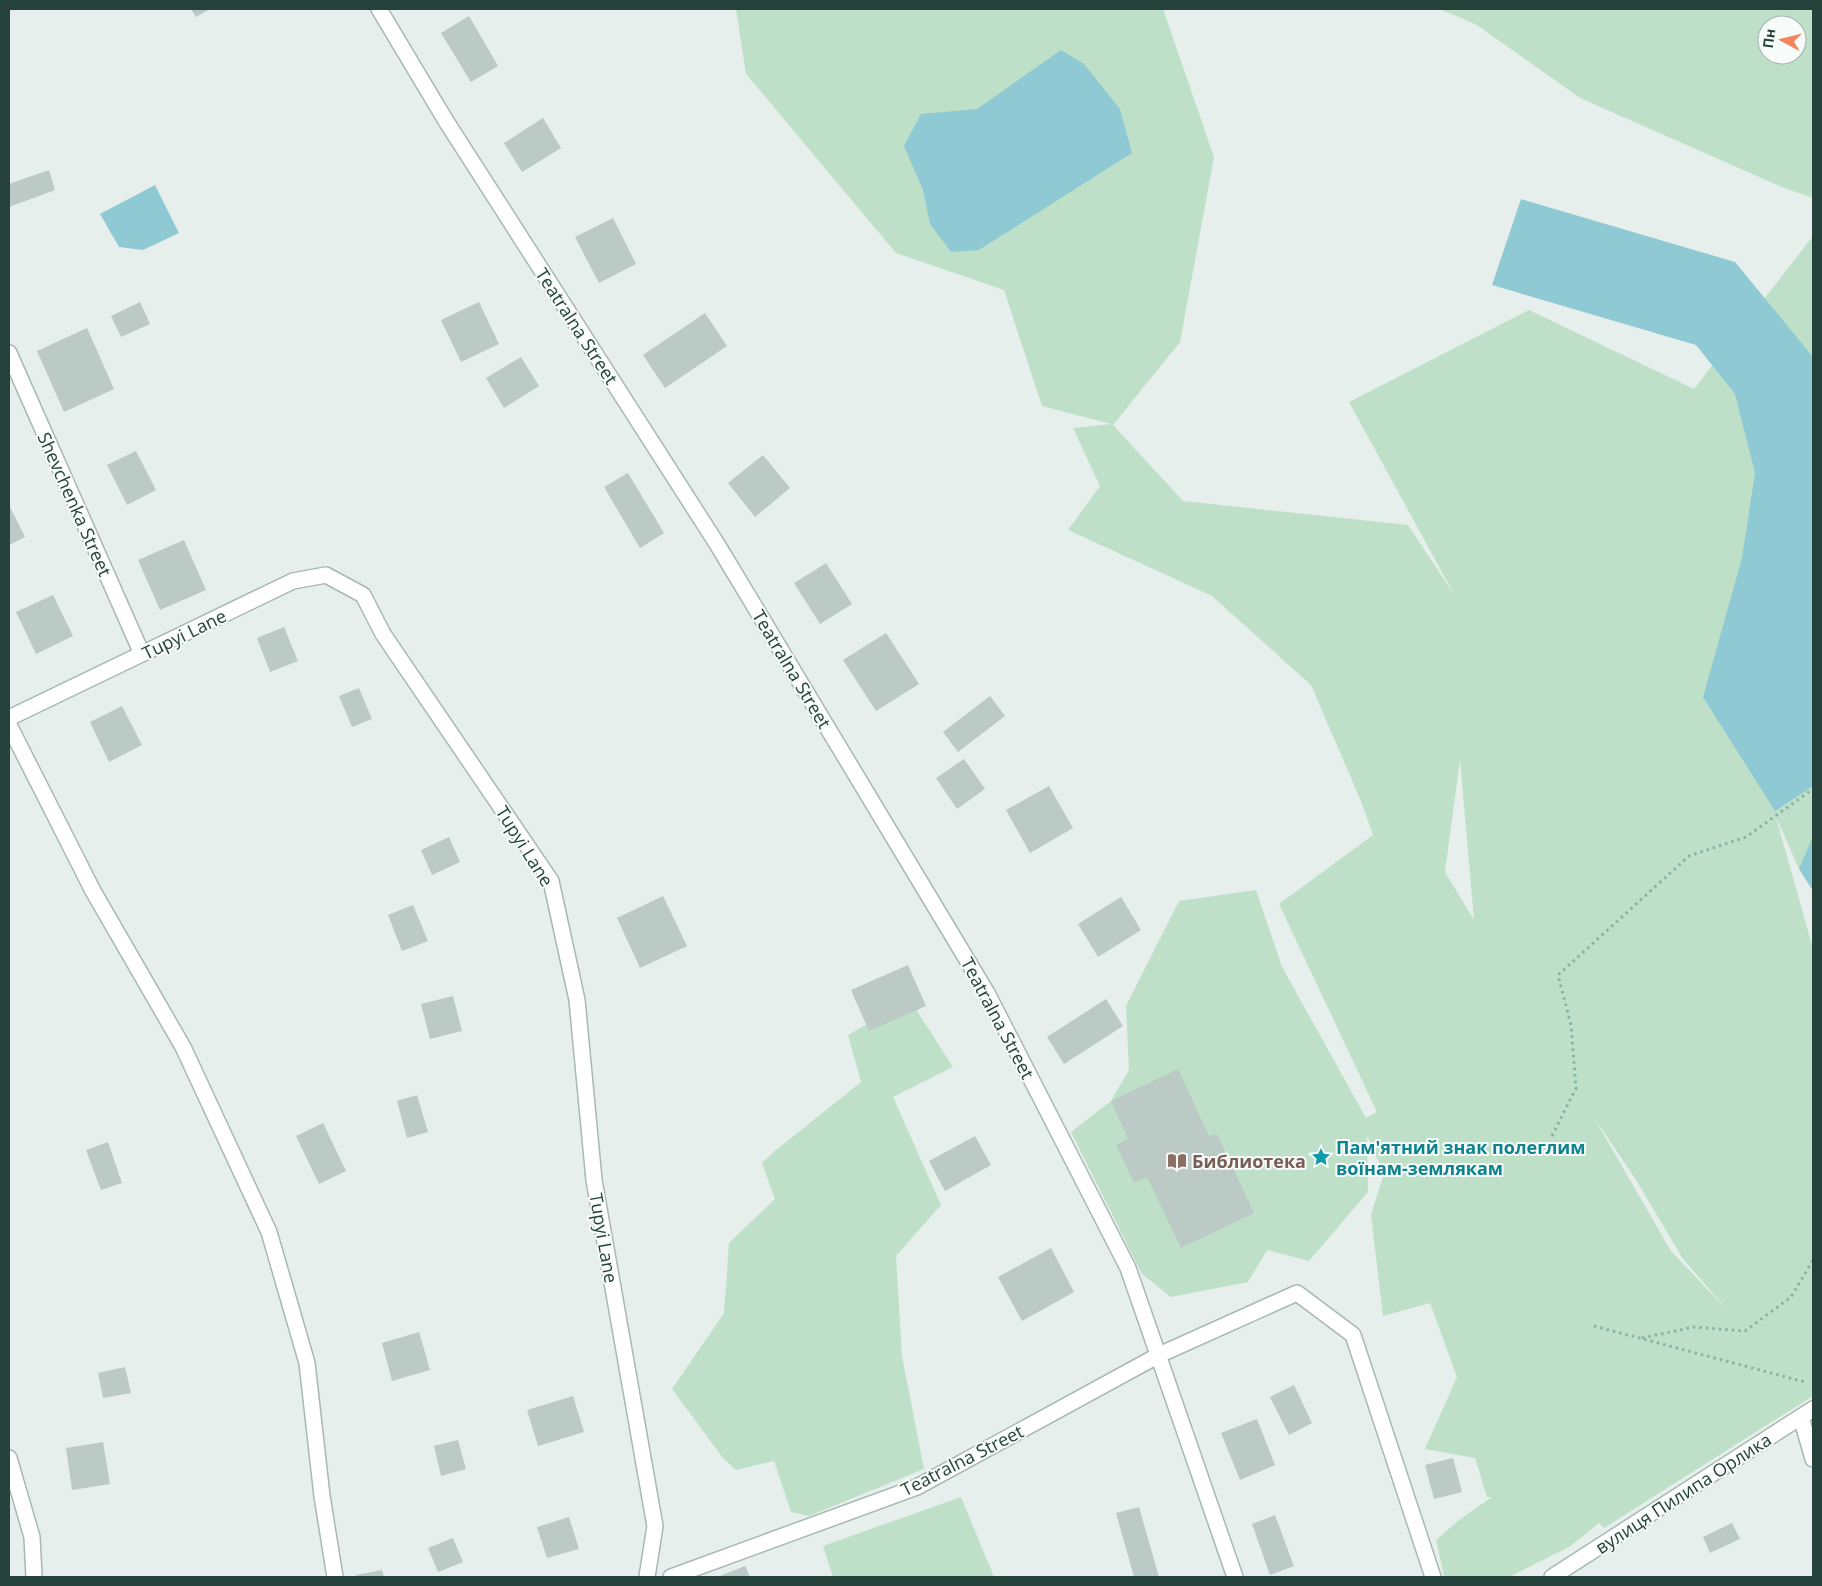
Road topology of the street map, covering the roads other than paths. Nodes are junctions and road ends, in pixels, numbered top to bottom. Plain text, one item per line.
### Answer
1 (379, 9) edge
2 (9, 353) edge
3 (142, 654) junction
4 (9, 718) edge
5 (9, 725) edge
6 (1159, 1355) junction
7 (1807, 1413) edge
8 (9, 1458) edge
9 (1813, 1459) edge
10 (34, 1577) edge
11 (336, 1577) edge
12 (647, 1577) edge
13 (671, 1577) edge
14 (1234, 1577) edge
15 (1433, 1577) edge
16 (1552, 1577) edge

1 - 6 street, Teatralna Street
2 - 3 street, Shevchenka Street
3 - 4 street, Tupyi Lane
3 - 12 street, Tupyi Lane
5 - 11 street
6 - 13 street, Teatralna Street
6 - 14 street
6 - 15 street, Teatralna Street
7 - 9 street
7 - 16 street, вулиця Пилипа Орлика
8 - 10 street

